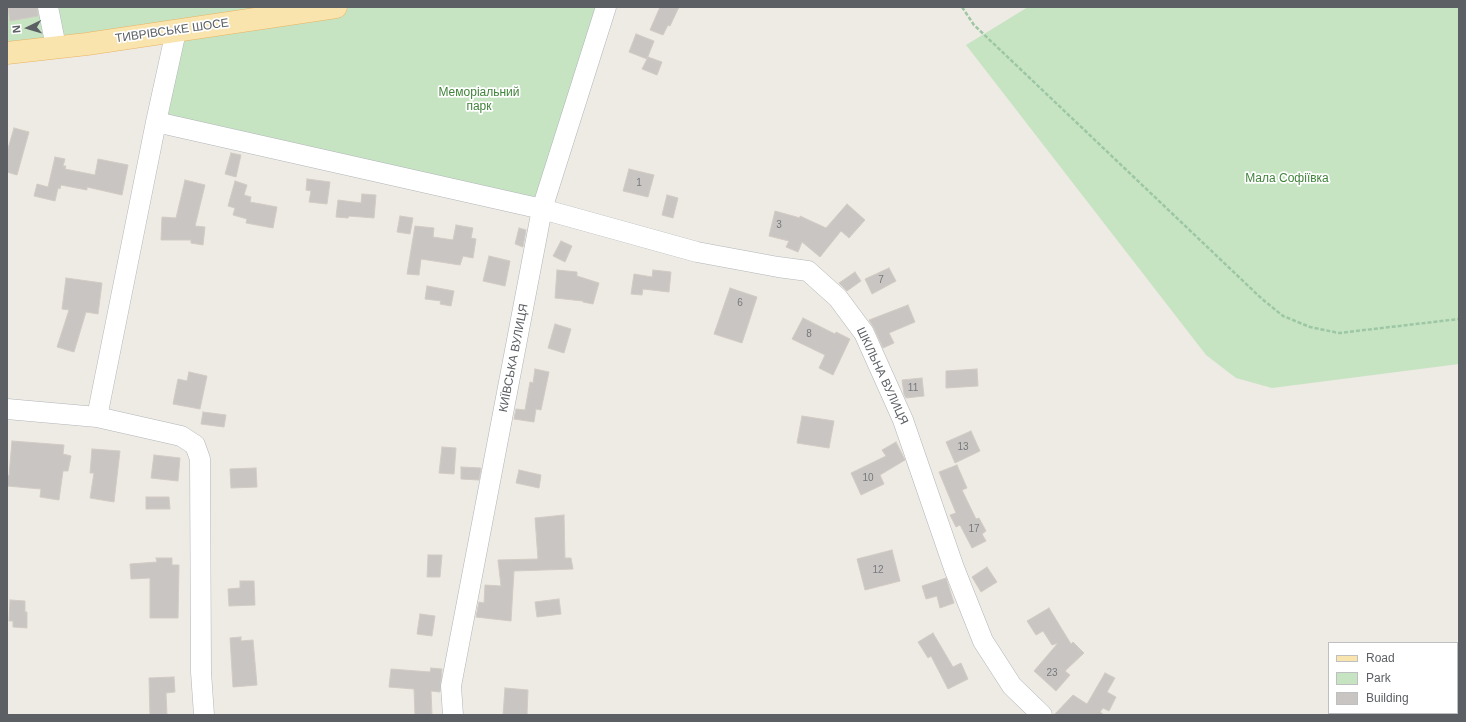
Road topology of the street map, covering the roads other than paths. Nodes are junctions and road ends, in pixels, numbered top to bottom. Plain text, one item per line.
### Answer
1 (48, 7) edge
2 (336, 7) edge
3 (606, 7) edge
4 (176, 31) junction
5 (56, 47) junction
6 (7, 53) edge
7 (156, 122) junction
8 (542, 209) junction
9 (7, 410) edge
10 (97, 417) junction
11 (204, 715) edge
12 (453, 715) edge
13 (1042, 715) edge

1 - 5 street
2 - 4 main road, ТИВРІВСЬКЕ ШОСЕ
3 - 8 street, КИЇВСЬКА ВУЛИЦЯ
4 - 5 main road, ТИВРІВСЬКЕ ШОСЕ
4 - 7 street
5 - 6 main road, ТИВРІВСЬКЕ ШОСЕ
7 - 8 street, ШКІЛЬНА ВУЛИЦЯ
7 - 10 street
8 - 12 street, КИЇВСЬКА ВУЛИЦЯ
8 - 13 street, ШКІЛЬНА ВУЛИЦЯ
9 - 10 street
10 - 11 street

